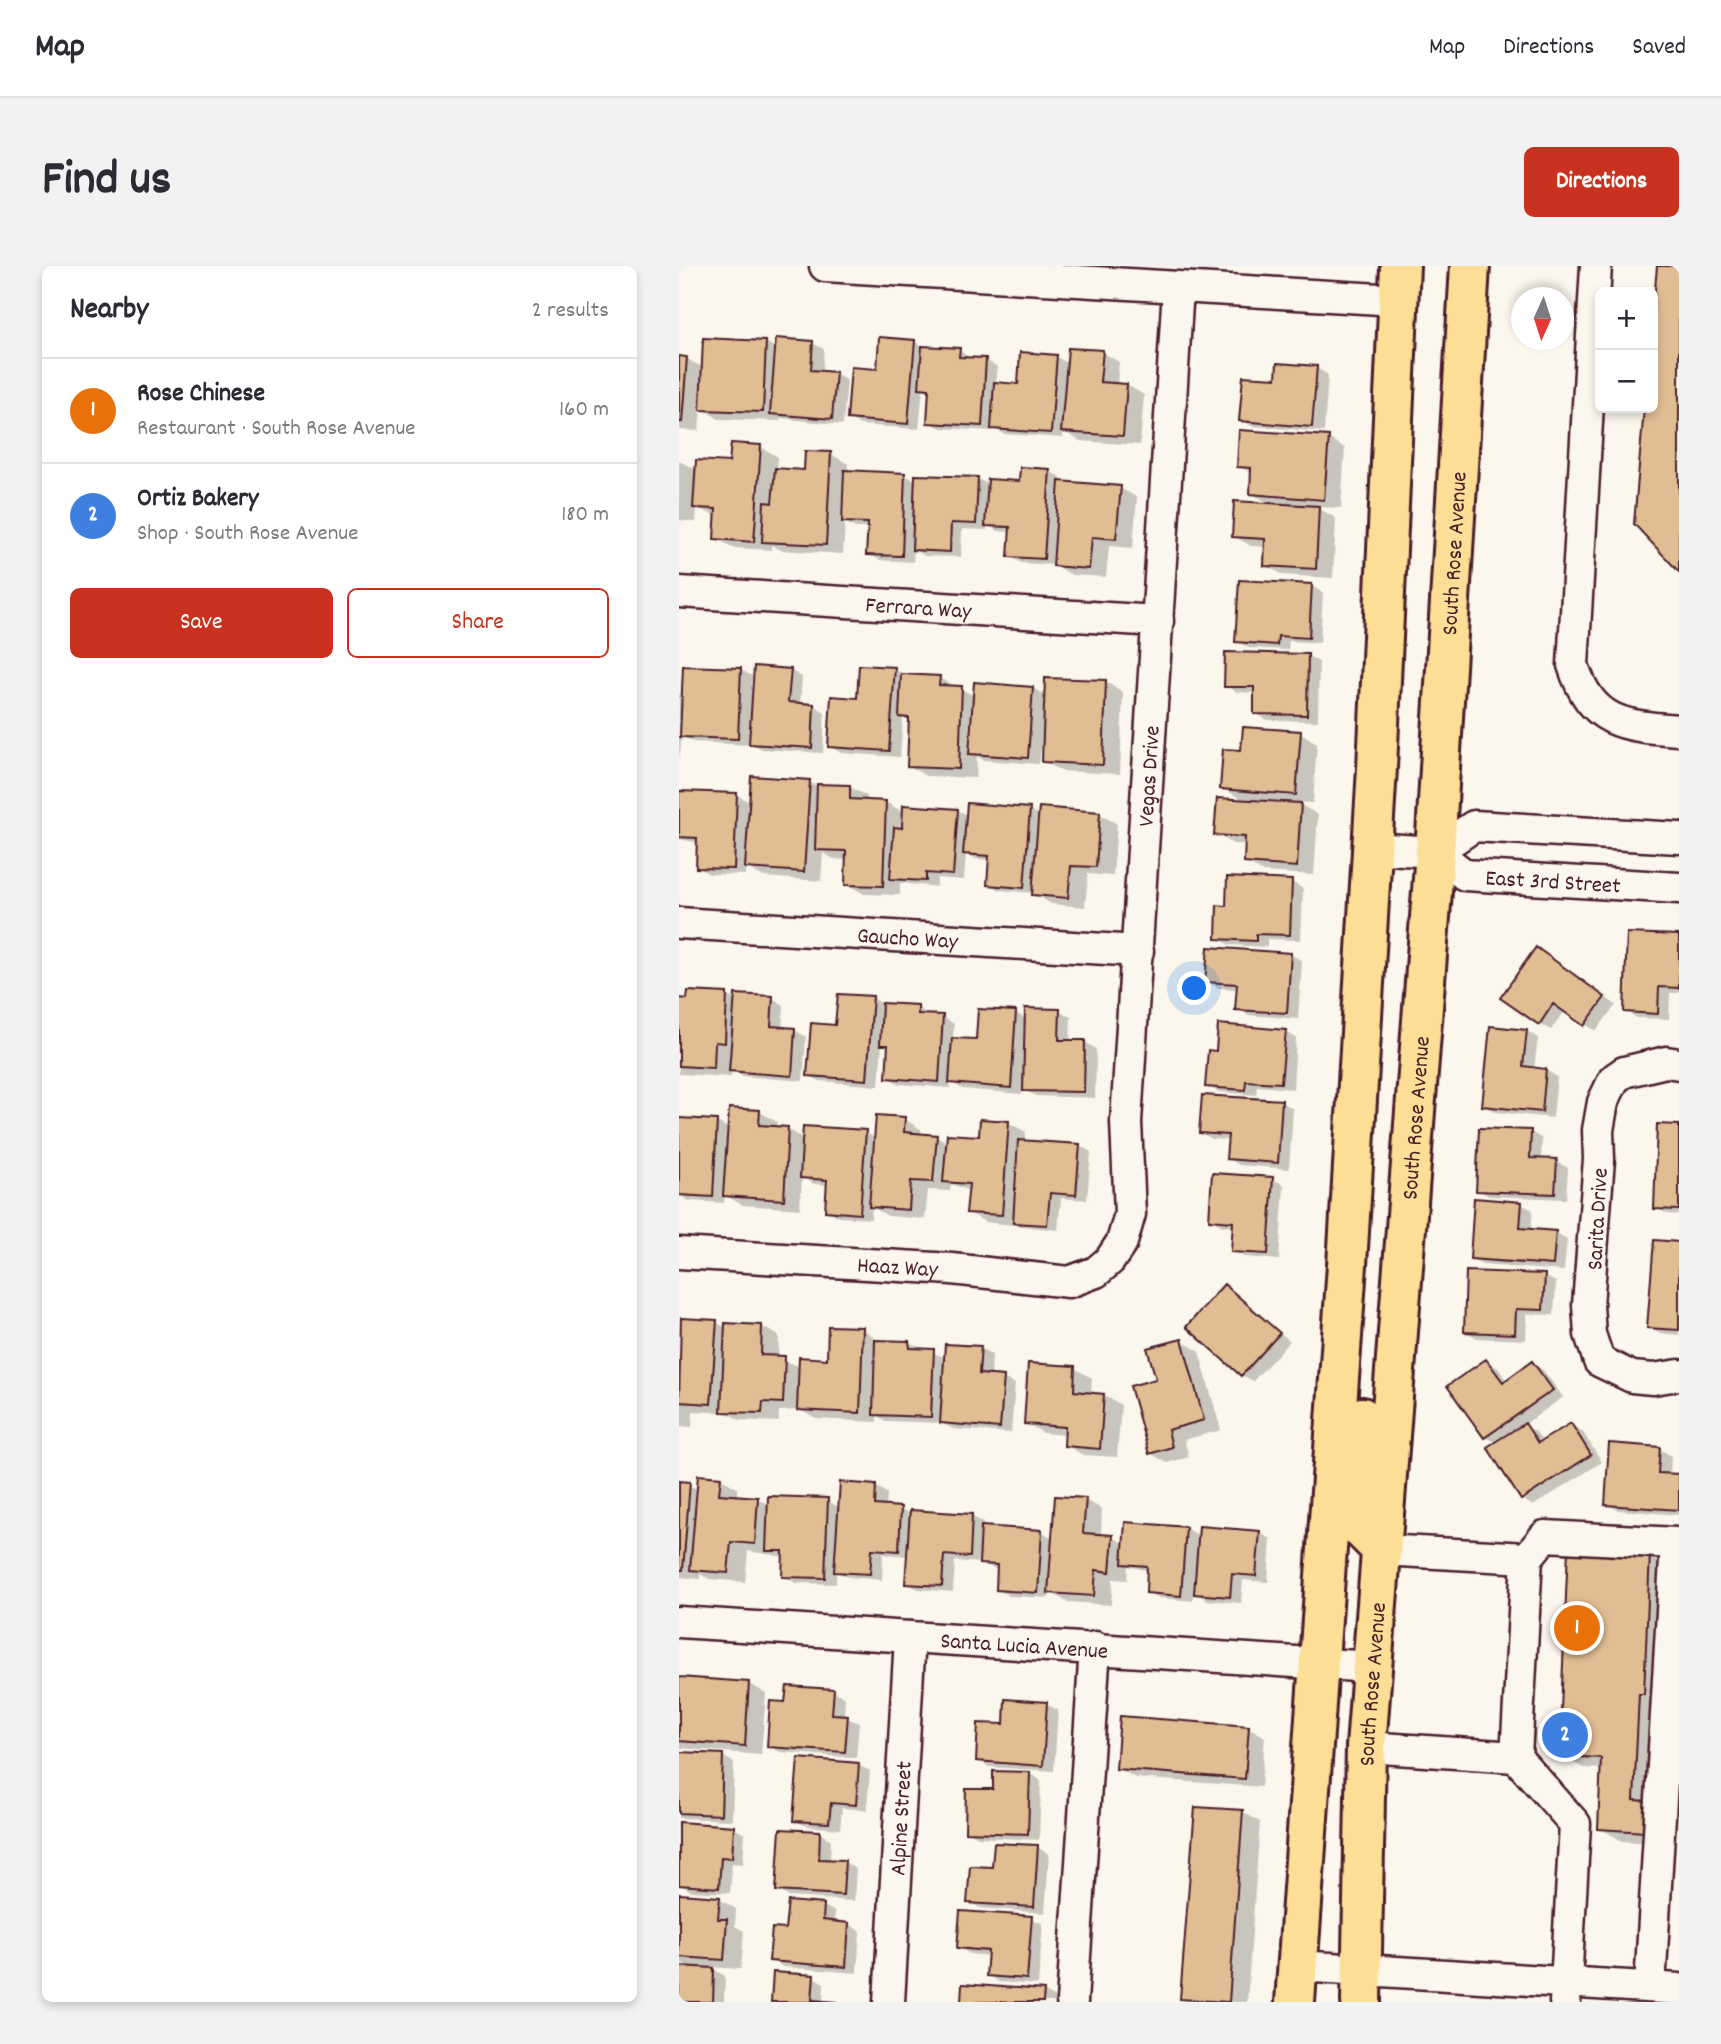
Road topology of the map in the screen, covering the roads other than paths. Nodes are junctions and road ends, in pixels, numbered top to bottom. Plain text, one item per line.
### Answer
1 (825, 266) edge
2 (1470, 266) edge
3 (1596, 266) edge
4 (1399, 283) edge
5 (1178, 288) junction
6 (679, 592) edge
7 (1158, 621) junction
8 (1679, 730) edge
9 (1679, 838) edge
10 (1371, 848) junction
11 (1435, 852) junction
12 (1679, 888) edge
13 (679, 923) edge
14 (1138, 951) junction
15 (1679, 1064) edge
16 (679, 1254) edge
17 (1110, 1260) joint
18 (1347, 1265) junction
19 (1679, 1375) edge
20 (1382, 1550) junction
21 (1527, 1558) junction
22 (679, 1622) edge
23 (911, 1637) junction
24 (1095, 1647) junction
25 (1317, 1661) junction
26 (1372, 1667) junction
27 (1366, 1747) junction
28 (1516, 1757) junction
29 (1296, 1984) edge
30 (1362, 1986) edge
31 (1665, 1988) edge
32 (1565, 1991) edge
33 (888, 2002) edge
34 (1072, 2002) edge

1 - 5 street
2 - 11 main road, South Rose Avenue
3 - 8 street
4 - 5 street
4 - 10 main road
5 - 7 street, Vegas Drive
6 - 7 street, Ferrara Way
7 - 14 street, Vegas Drive
9 - 11 street
10 - 11 street
10 - 18 main road
11 - 12 street, East 3rd Street
11 - 20 main road, South Rose Avenue
13 - 14 street, Gaucho Way
14 - 17 street, Vegas Drive
15 - 19 street, Sarita Drive
16 - 17 street, Haaz Way
18 - 20 main road
18 - 25 main road
20 - 21 street
20 - 26 main road, South Rose Avenue
21 - 28 street
21 - 31 street
22 - 23 street, Santa Lucia Avenue
23 - 24 street, Santa Lucia Avenue
23 - 33 street, Alpine Street
24 - 25 street, Santa Lucia Avenue
24 - 34 street
25 - 26 street, Santa Lucia Avenue
25 - 29 main road
26 - 27 main road, South Rose Avenue
27 - 28 street
27 - 30 main road, South Rose Avenue
28 - 32 street
29 - 30 street
30 - 32 street
31 - 32 street

